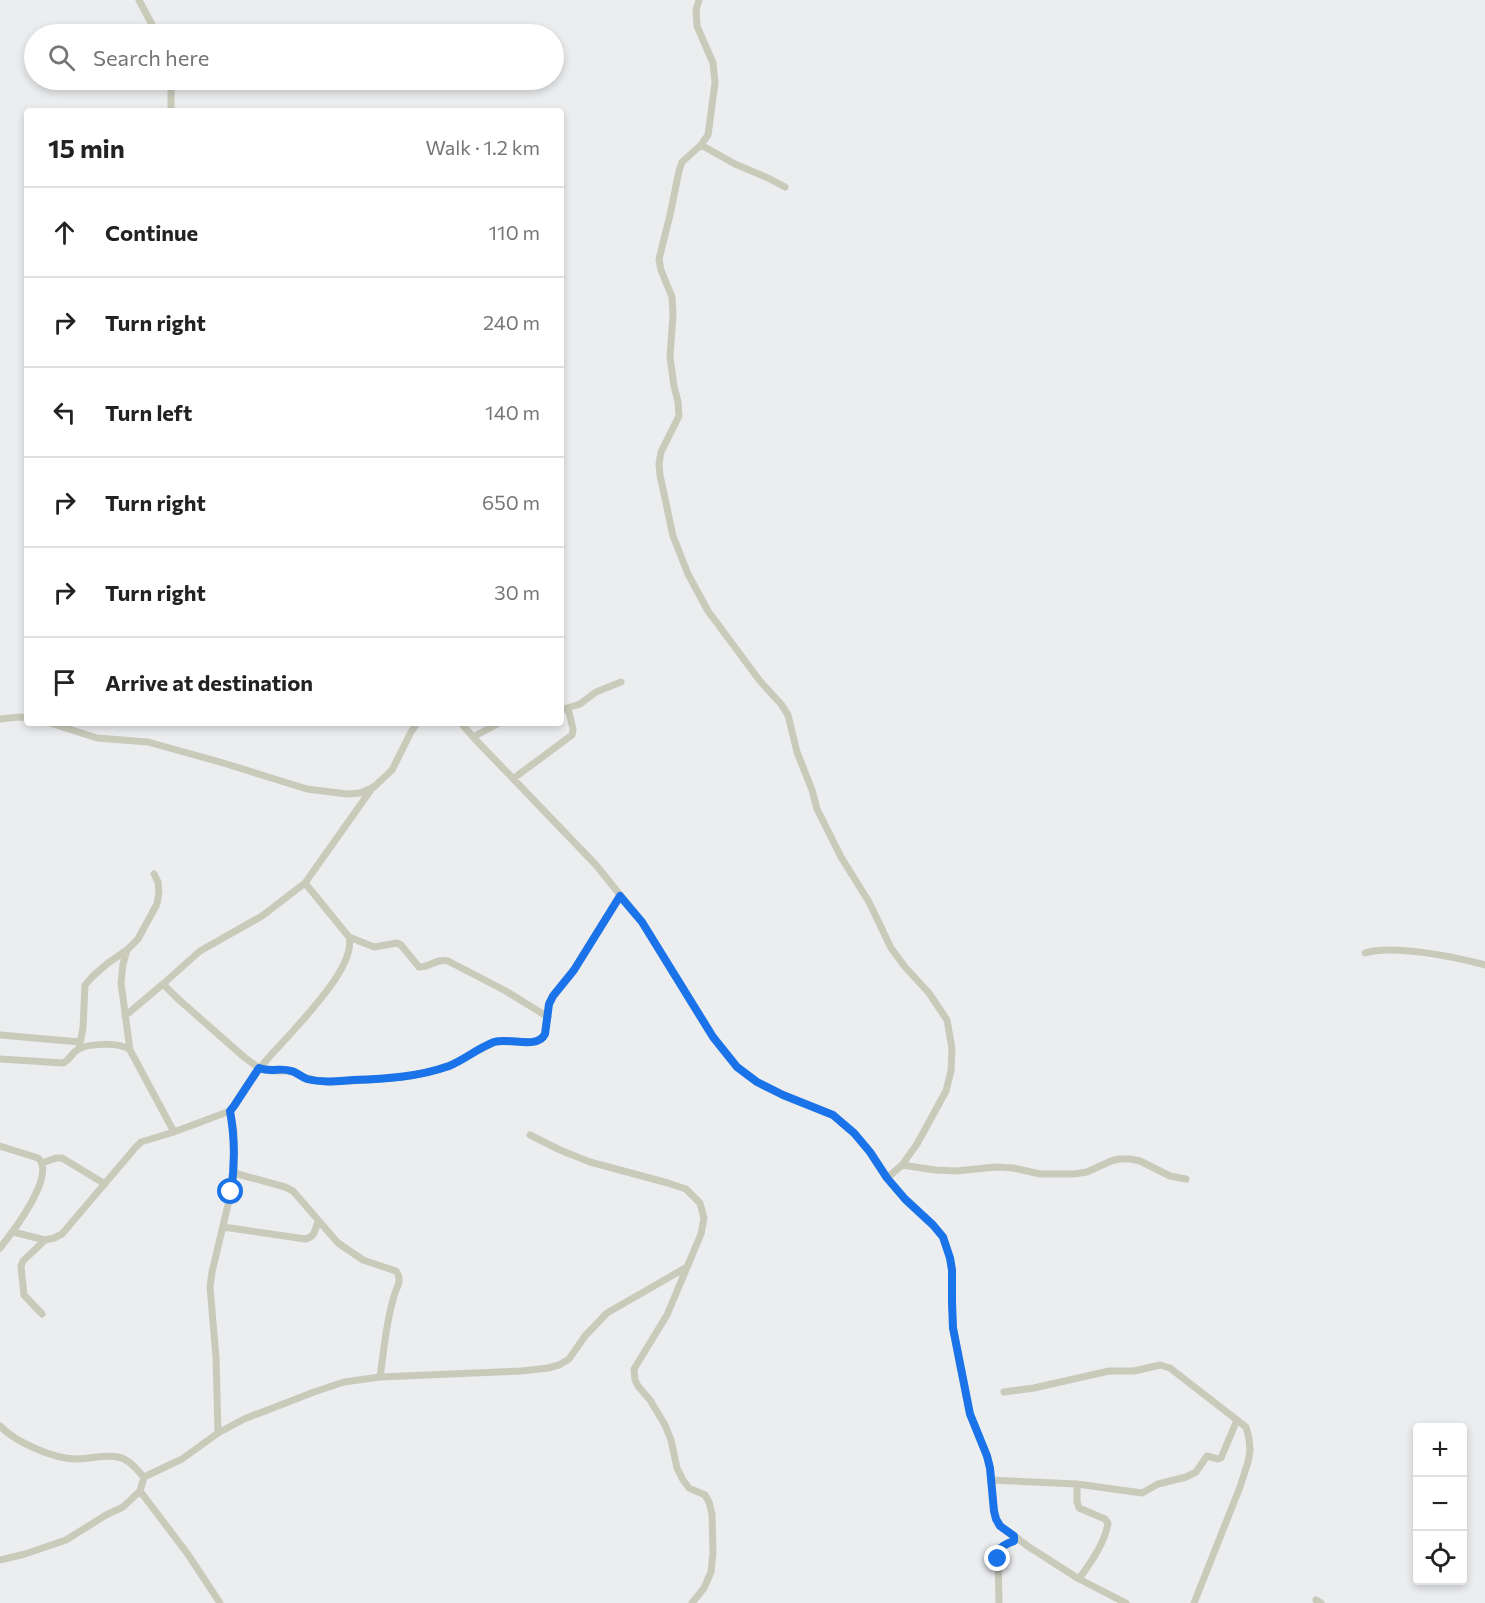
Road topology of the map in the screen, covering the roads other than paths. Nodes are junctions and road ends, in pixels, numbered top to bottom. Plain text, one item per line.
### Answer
1 (139, 0) edge
2 (699, 0) edge
3 (152, 24) edge
4 (172, 90) edge
5 (171, 108) edge
6 (701, 145) junction
7 (784, 187) dead end
8 (621, 682) dead end
9 (565, 709) edge
10 (24, 718) edge
11 (0, 719) edge
12 (59, 726) edge
13 (415, 726) edge
14 (464, 726) edge
15 (493, 726) edge
16 (473, 737) junction
17 (514, 778) junction
18 (374, 787) junction
19 (154, 874) dead end
20 (305, 883) junction
21 (620, 896) junction
22 (349, 937) junction
23 (127, 950) junction
24 (1365, 953) dead end
25 (1485, 965) edge
26 (163, 984) junction
27 (125, 1016) junction
28 (548, 1017) junction
29 (0, 1035) edge
30 (80, 1045) junction
31 (130, 1050) junction
32 (0, 1059) edge
33 (259, 1068) junction
34 (230, 1111) junction
35 (174, 1132) junction
36 (530, 1135) dead end
37 (0, 1146) edge
38 (42, 1163) junction
39 (902, 1165) junction
40 (234, 1173) junction
41 (887, 1178) junction
42 (1186, 1179) dead end
43 (105, 1184) junction
44 (318, 1221) junction
45 (223, 1227) junction
46 (13, 1232) junction
47 (45, 1240) junction
48 (0, 1248) edge
49 (687, 1267) junction
50 (42, 1314) dead end
51 (380, 1377) junction
52 (1004, 1392) dead end
53 (1237, 1420) junction
54 (0, 1426) edge
55 (218, 1433) junction
56 (144, 1477) junction
57 (991, 1480) junction
58 (1077, 1484) junction
59 (140, 1491) junction
60 (1014, 1536) junction
61 (0, 1560) edge
62 (1079, 1579) junction
63 (220, 1603) edge
64 (692, 1603) edge
65 (999, 1603) edge
66 (1126, 1603) edge
67 (1194, 1603) edge

1 - 3 street
2 - 6 street
4 - 5 street
6 - 7 street
6 - 39 street
8 - 9 street
9 - 17 street
10 - 11 street
12 - 18 street
13 - 18 street
14 - 16 street
15 - 16 street
16 - 17 street
17 - 21 street
18 - 20 street
19 - 23 street
20 - 22 street
20 - 26 street
21 - 28 street
21 - 41 street
22 - 28 street
22 - 33 street
23 - 27 street
23 - 30 street
24 - 25 street
26 - 27 street
26 - 33 street
27 - 31 street
28 - 33 street
29 - 30 street
30 - 31 street
30 - 32 street
31 - 35 street
33 - 34 street
34 - 35 street
34 - 40 street
35 - 43 street
36 - 49 street
37 - 38 street
38 - 43 street
38 - 46 street
39 - 41 street
39 - 42 street
40 - 44 street
40 - 45 street
41 - 57 street
43 - 47 street
44 - 45 street
44 - 51 street
45 - 55 street
46 - 47 street
46 - 48 street
47 - 50 street
49 - 51 street
49 - 64 street
51 - 55 street
52 - 53 street
53 - 58 street
53 - 67 street
54 - 56 street
55 - 56 street
56 - 59 street
57 - 58 street
57 - 60 street
58 - 62 street
59 - 61 street
59 - 63 street
60 - 62 street
60 - 65 street
62 - 66 street

